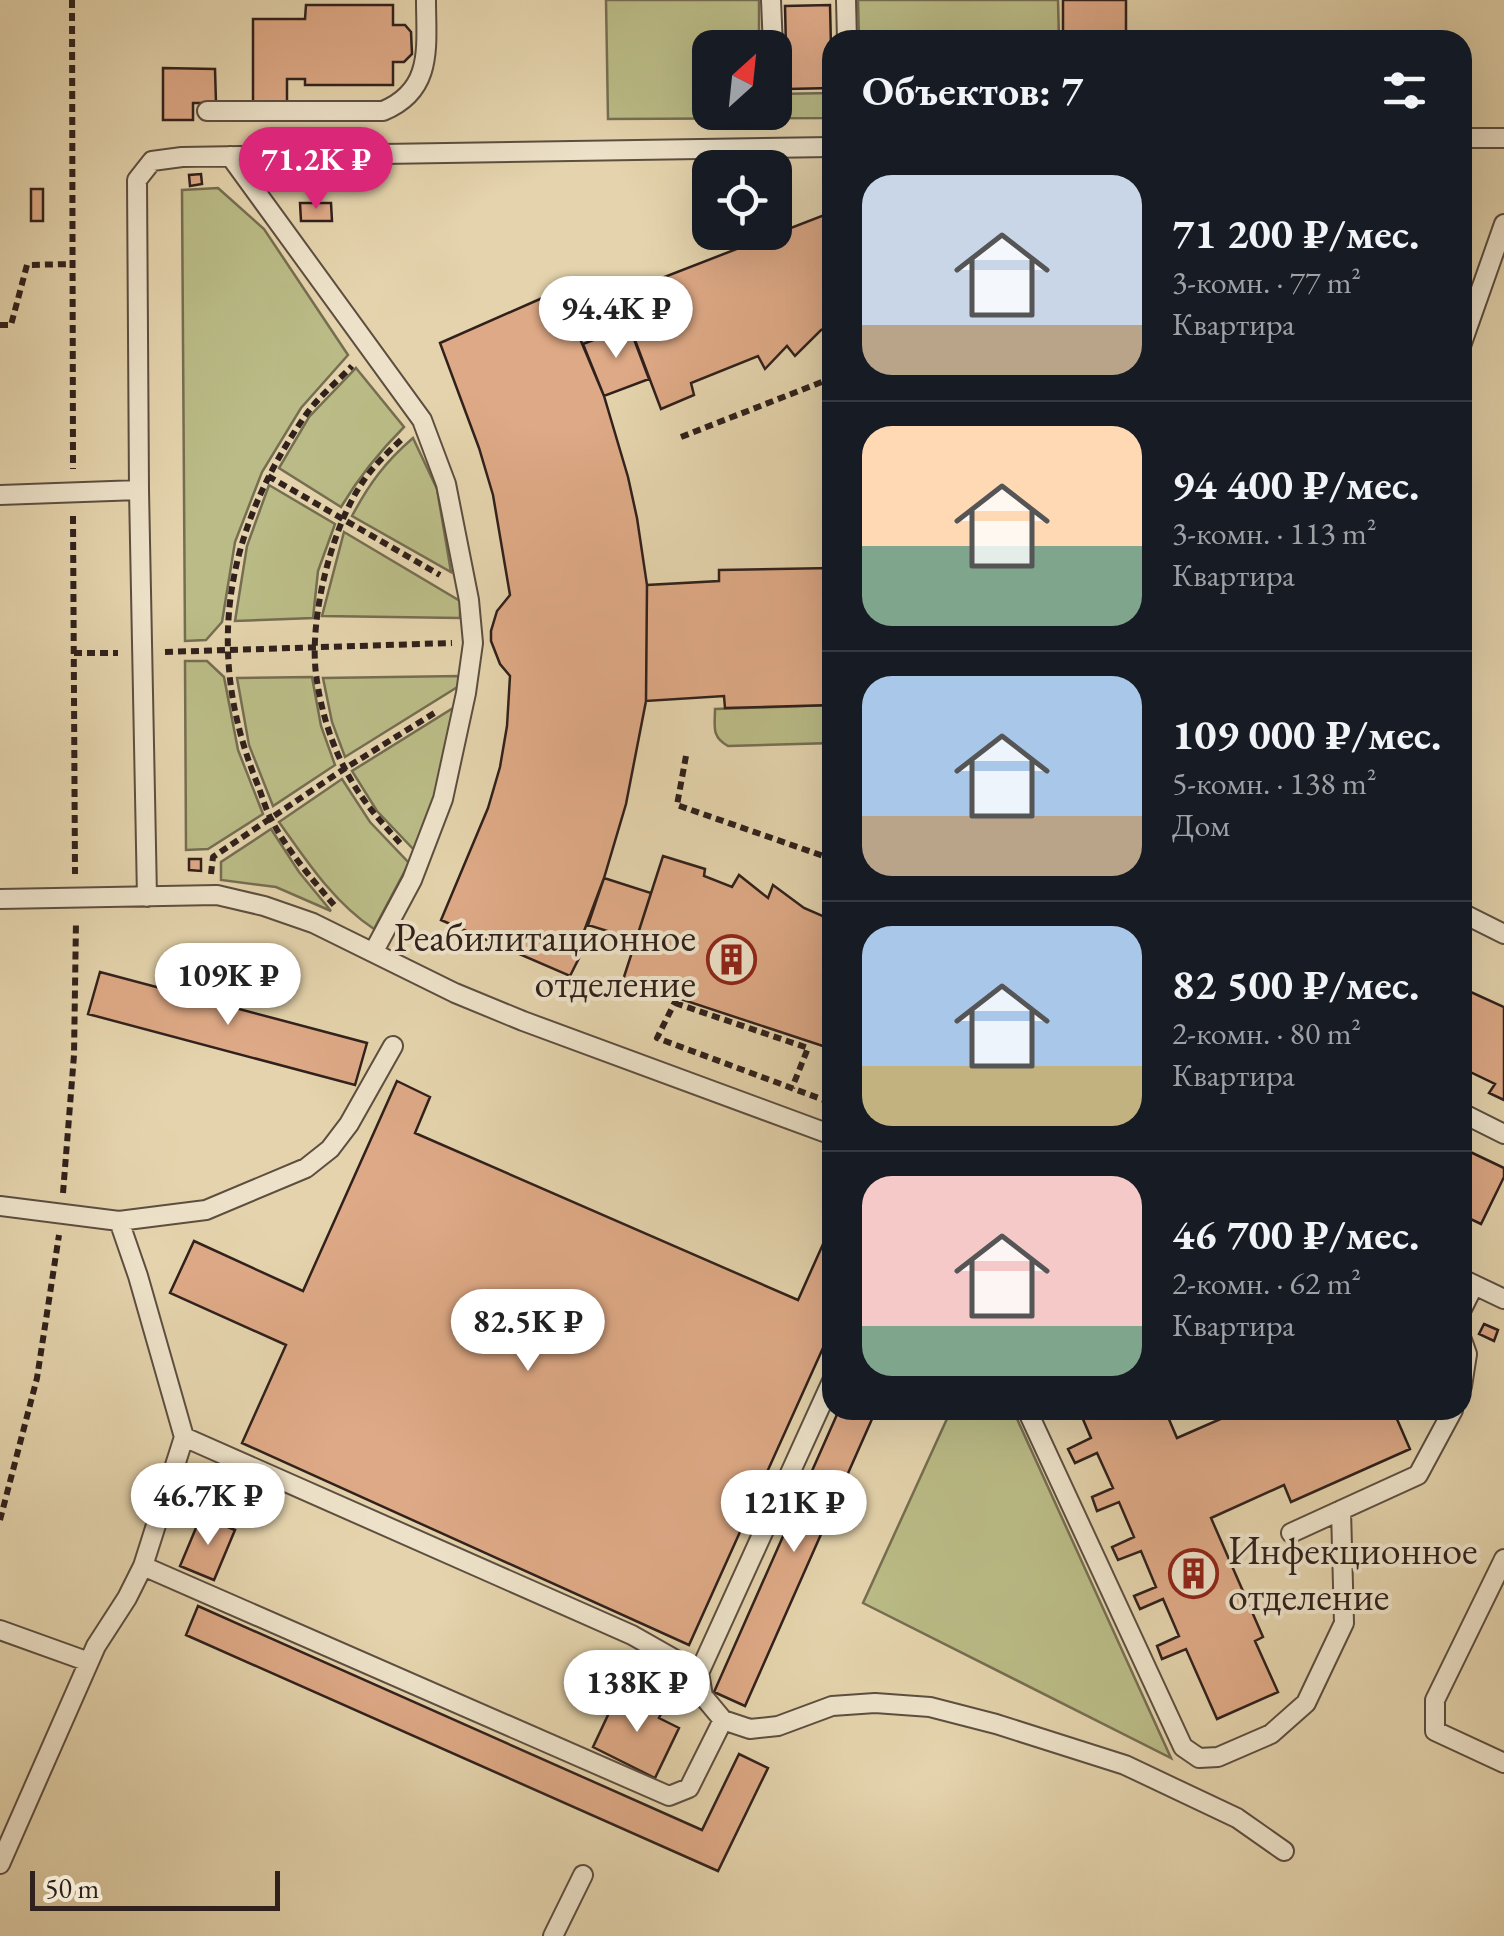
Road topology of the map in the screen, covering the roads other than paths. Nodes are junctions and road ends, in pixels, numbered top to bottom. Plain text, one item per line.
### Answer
1 (426, 0) edge
2 (771, 0) edge
3 (846, 0) edge
4 (772, 30) edge
5 (847, 30) edge
6 (207, 111) dead end
7 (1472, 138) edge
8 (1504, 138) edge
9 (822, 148) edge
10 (230, 156) junction
11 (1504, 224) edge
12 (1472, 315) edge
13 (139, 490) junction
14 (0, 494) edge
15 (147, 896) junction
16 (0, 899) edge
17 (1472, 918) edge
18 (1504, 934) edge
19 (374, 951) junction
20 (393, 1046) dead end
21 (1472, 1118) edge
22 (822, 1131) edge
23 (1504, 1134) edge
24 (0, 1206) edge
25 (119, 1221) junction
26 (1472, 1284) edge
27 (1504, 1299) edge
28 (822, 1402) edge
29 (1033, 1420) edge
30 (1448, 1420) edge
31 (184, 1436) junction
32 (1341, 1510) junction
33 (1291, 1533) dead end
34 (1504, 1559) edge
35 (143, 1566) junction
36 (0, 1630) edge
37 (89, 1662) junction
38 (699, 1673) junction
39 (723, 1720) junction
40 (1504, 1763) edge
41 (1284, 1851) dead end
42 (0, 1864) edge
43 (583, 1875) dead end
44 (553, 1936) edge

1 - 6 lane
2 - 4 lane
3 - 5 lane
7 - 8 lane
9 - 10 lane
10 - 13 lane
10 - 19 lane
11 - 12 lane
13 - 14 lane
13 - 15 lane
15 - 16 lane
15 - 19 lane
17 - 18 lane
19 - 22 lane
20 - 25 lane
21 - 23 lane
24 - 25 lane
25 - 31 lane
26 - 27 lane
28 - 38 lane
29 - 32 lane
30 - 32 lane
31 - 35 lane
31 - 38 lane
32 - 33 lane
34 - 40 lane
35 - 37 lane
35 - 39 lane
36 - 37 lane
37 - 42 lane
38 - 39 lane
39 - 41 lane
43 - 44 lane

